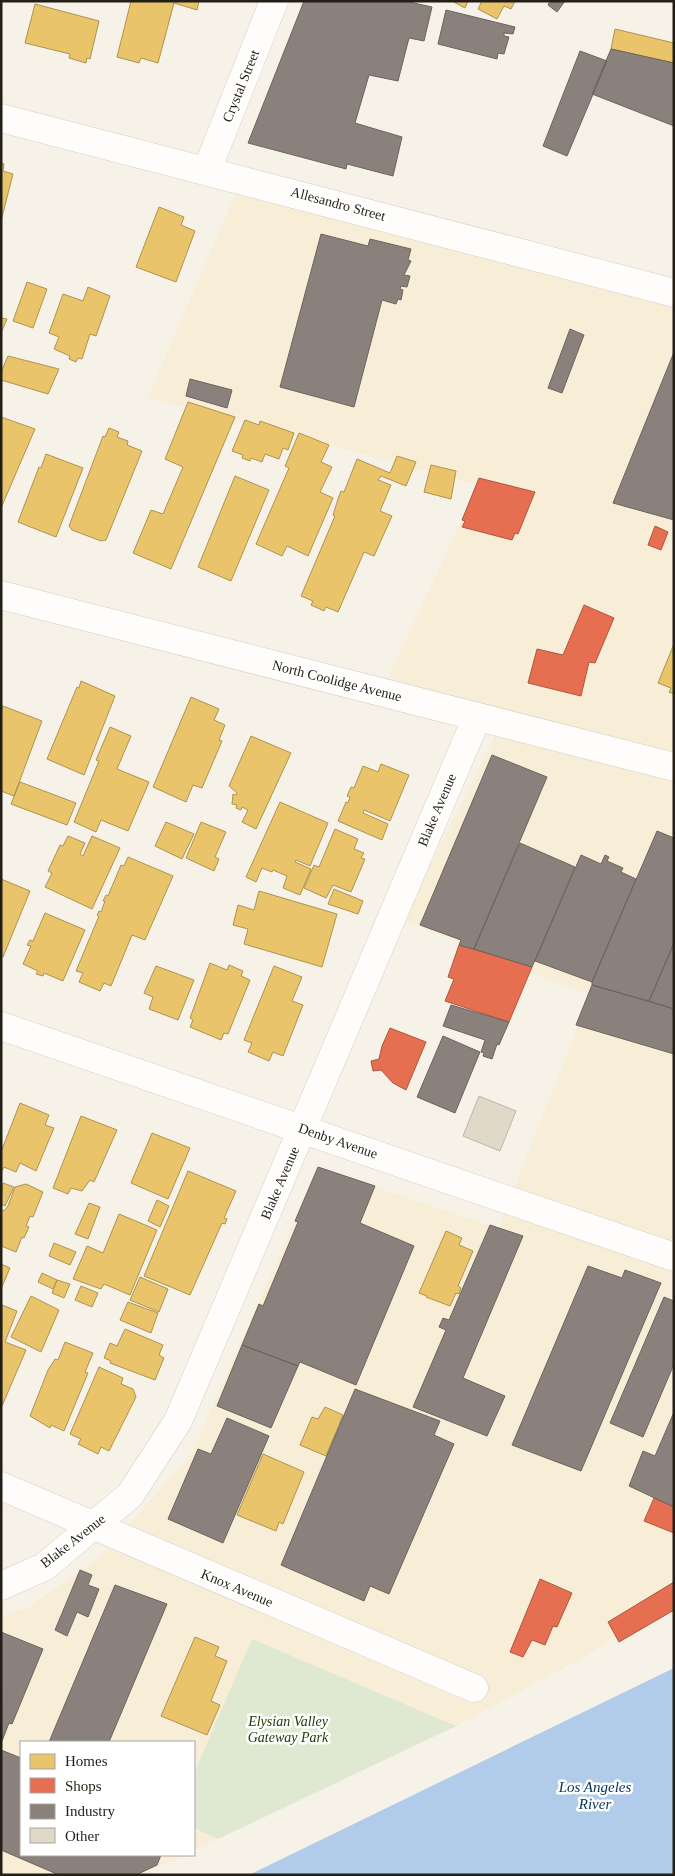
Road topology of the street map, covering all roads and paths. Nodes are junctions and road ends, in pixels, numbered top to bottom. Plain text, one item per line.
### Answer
1 (274, 1) edge
2 (1, 118) edge
3 (207, 170) junction
4 (674, 293) edge
5 (1, 594) edge
6 (477, 718) junction
7 (674, 767) edge
8 (1, 1026) edge
9 (303, 1129) junction
10 (674, 1257) edge
11 (1, 1486) edge
12 (95, 1526) junction
13 (1, 1586) edge
14 (474, 1688) dead end

1 - 3 street, Crystal Street
2 - 3 street, Allesandro Street
3 - 4 street, Allesandro Street
5 - 6 street, North Coolidge Avenue
6 - 7 street, North Coolidge Avenue
6 - 9 street, Blake Avenue
8 - 9 street, Denby Avenue
9 - 10 street, Denby Avenue
9 - 12 street, Blake Avenue
11 - 12 street, Knox Avenue
12 - 13 street, Blake Avenue
12 - 14 street, Knox Avenue

